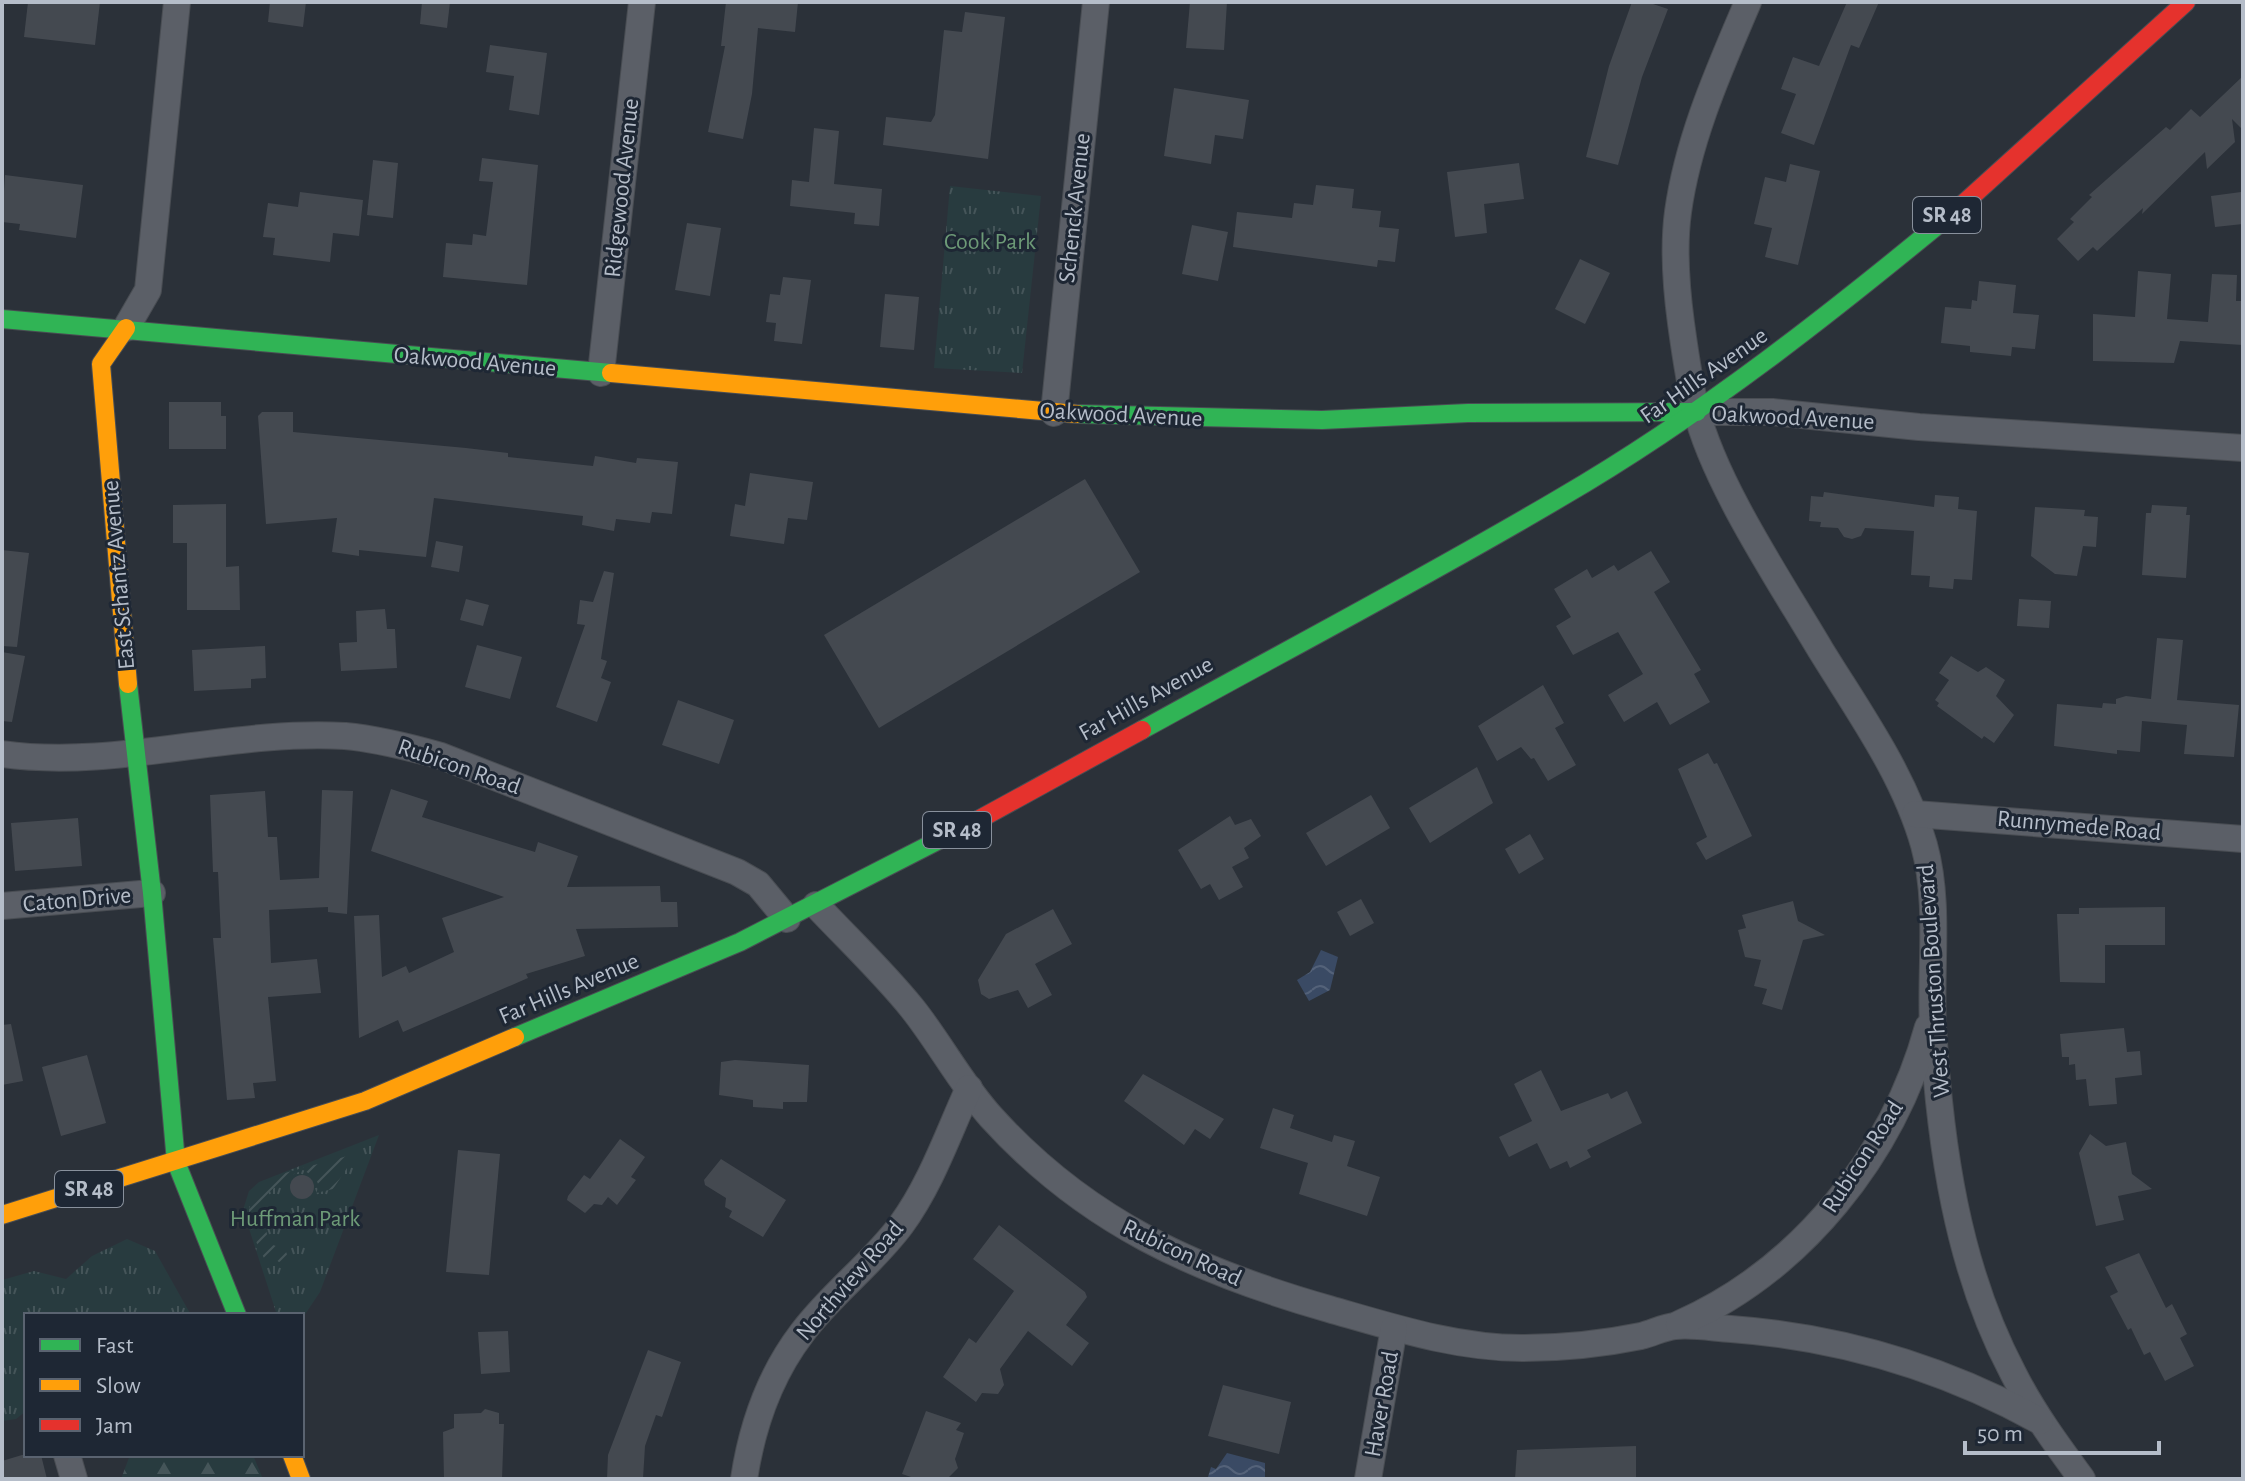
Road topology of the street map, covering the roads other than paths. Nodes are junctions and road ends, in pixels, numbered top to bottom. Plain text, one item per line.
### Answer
1 (177, 2) edge
2 (642, 2) edge
3 (1096, 2) edge
4 (1748, 2) edge
5 (2186, 2) edge
6 (2, 319) edge
7 (126, 328) junction
8 (601, 373) junction
9 (1697, 412) junction
10 (1054, 413) junction
11 (2243, 448) edge
12 (134, 752) junction
13 (2, 754) edge
14 (1915, 814) junction
15 (2243, 839) edge
16 (152, 893) junction
17 (816, 905) junction
18 (2, 906) edge
19 (787, 919) junction
20 (1932, 1012) junction
21 (969, 1088) junction
22 (176, 1162) junction
23 (2, 1215) edge
24 (236, 1313) edge
25 (1676, 1326) junction
26 (1394, 1328) junction
27 (2041, 1422) junction
28 (68, 1457) edge
29 (293, 1457) edge
30 (74, 1479) edge
31 (301, 1479) edge
32 (744, 1479) edge
33 (1368, 1479) edge
34 (2082, 1479) edge

1 - 7 street, East Schantz Avenue
2 - 8 street, Ridgewood Avenue
3 - 10 street, Schenck Avenue
4 - 9 street, West Thruston Boulevard
5 - 9 main road, Far Hills Avenue / SR 48
6 - 7 main road, Oakwood Avenue
7 - 8 main road, Oakwood Avenue
7 - 12 main road, East Schantz Avenue
8 - 10 main road, Oakwood Avenue
9 - 10 main road, Oakwood Avenue
9 - 11 street, Oakwood Avenue
9 - 14 street, West Thruston Boulevard
9 - 17 main road, Far Hills Avenue / SR 48
12 - 13 street, Rubicon Road
12 - 16 main road, East Schantz Avenue
12 - 19 street, Rubicon Road
14 - 15 street, Runnymede Road
14 - 20 street, West Thruston Boulevard
16 - 18 street, Caton Drive
16 - 22 main road, East Schantz Avenue
17 - 19 main road, Far Hills Avenue / SR 48
17 - 21 street, Rubicon Road
19 - 22 main road, Far Hills Avenue / SR 48
20 - 25 street, Rubicon Road
20 - 27 street, West Thruston Boulevard
21 - 26 street, Rubicon Road
21 - 32 street, Northview Road
22 - 23 main road, Far Hills Avenue / SR 48
22 - 24 main road, East Schantz Avenue
25 - 26 street, Rubicon Road
25 - 27 street, Rubicon Road
26 - 33 street, Haver Road
27 - 34 street, West Thruston Boulevard
28 - 30 street
29 - 31 main road

